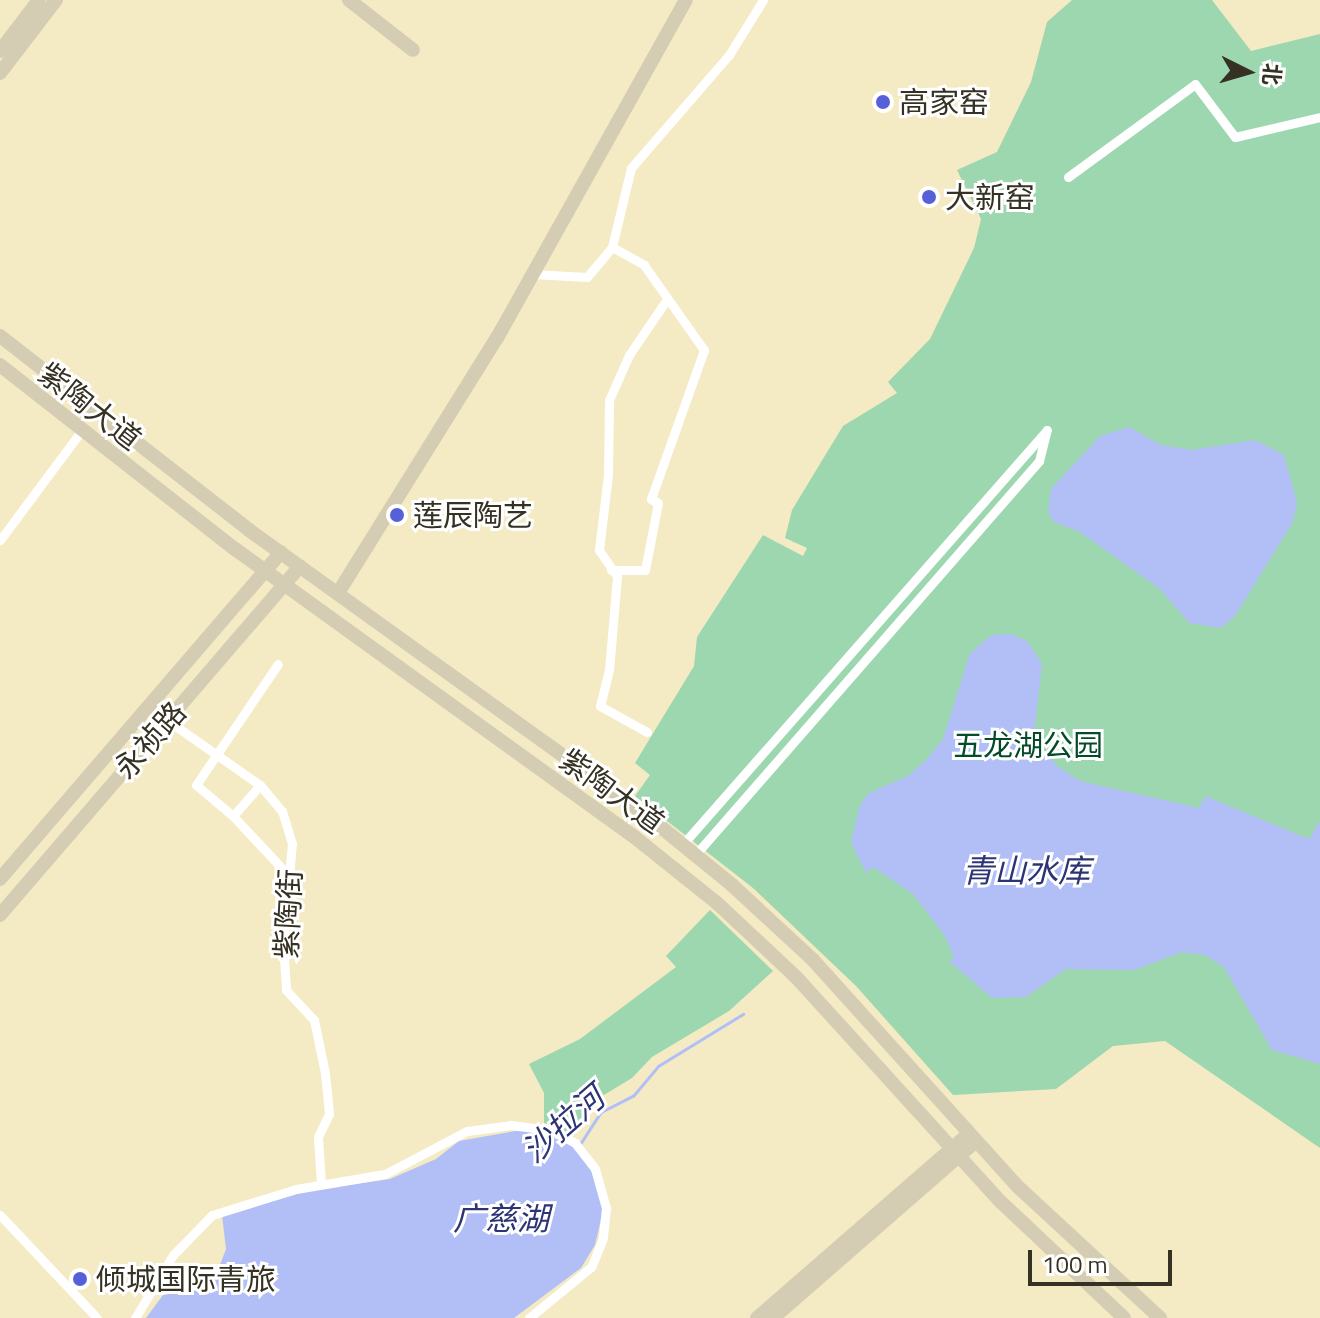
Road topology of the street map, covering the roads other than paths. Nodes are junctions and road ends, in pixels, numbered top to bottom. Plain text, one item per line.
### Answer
1 (39, 0) edge
2 (56, 0) edge
3 (349, 0) edge
4 (686, 0) edge
5 (763, 0) edge
6 (413, 50) dead end
7 (0, 51) edge
8 (0, 73) edge
9 (1320, 117) edge
10 (1068, 177) dead end
11 (612, 247) junction
12 (532, 274) junction
13 (667, 299) junction
14 (0, 336) edge
15 (0, 365) edge
16 (82, 430) junction
17 (0, 540) edge
18 (281, 552) junction
19 (300, 566) junction
20 (265, 570) junction
21 (611, 570) junction
22 (284, 584) junction
23 (338, 593) junction
24 (278, 664) dead end
25 (167, 720) junction
26 (647, 732) dead end
27 (217, 758) junction
28 (260, 785) junction
29 (233, 816) junction
30 (683, 844) junction
31 (696, 854) junction
32 (290, 877) junction
33 (0, 879) edge
34 (0, 915) edge
35 (972, 1138) junction
36 (955, 1154) junction
37 (321, 1184) junction
38 (0, 1215) edge
39 (97, 1318) edge
40 (135, 1318) edge
41 (529, 1318) edge
42 (757, 1318) edge
43 (773, 1318) edge
44 (1124, 1318) edge
45 (1160, 1318) edge

1 - 7 main road
2 - 8 main road
3 - 6 main road
4 - 12 main road
5 - 11 street
9 - 10 street
11 - 12 street
11 - 13 street
12 - 23 main road
13 - 21 street
13 - 21 street
14 - 18 main road, 紫陶大道
15 - 16 main road, 紫陶大道
16 - 17 street
16 - 20 main road, 紫陶大道
18 - 19 main road, 紫陶大道
18 - 20 main road, 永祯路
19 - 22 main road, 永祯路
19 - 23 main road, 紫陶大道
20 - 22 main road, 紫陶大道
20 - 33 main road, 永祯路
21 - 26 street
22 - 25 main road, 永祯路
22 - 36 main road, 紫陶大道
23 - 30 main road, 紫陶大道
24 - 27 street
25 - 27 street, 紫陶街
25 - 34 main road, 永祯路
27 - 28 street, 紫陶街
27 - 29 street
28 - 29 street
28 - 32 street, 紫陶街
29 - 32 street
30 - 31 main road, 紫陶大道
30 - 31 street
31 - 35 main road, 紫陶大道
32 - 37 street, 紫陶街
35 - 36 main road
35 - 45 main road, 紫陶大道
36 - 42 main road
36 - 43 main road
36 - 44 main road, 紫陶大道
37 - 40 street
37 - 41 street
38 - 39 street

